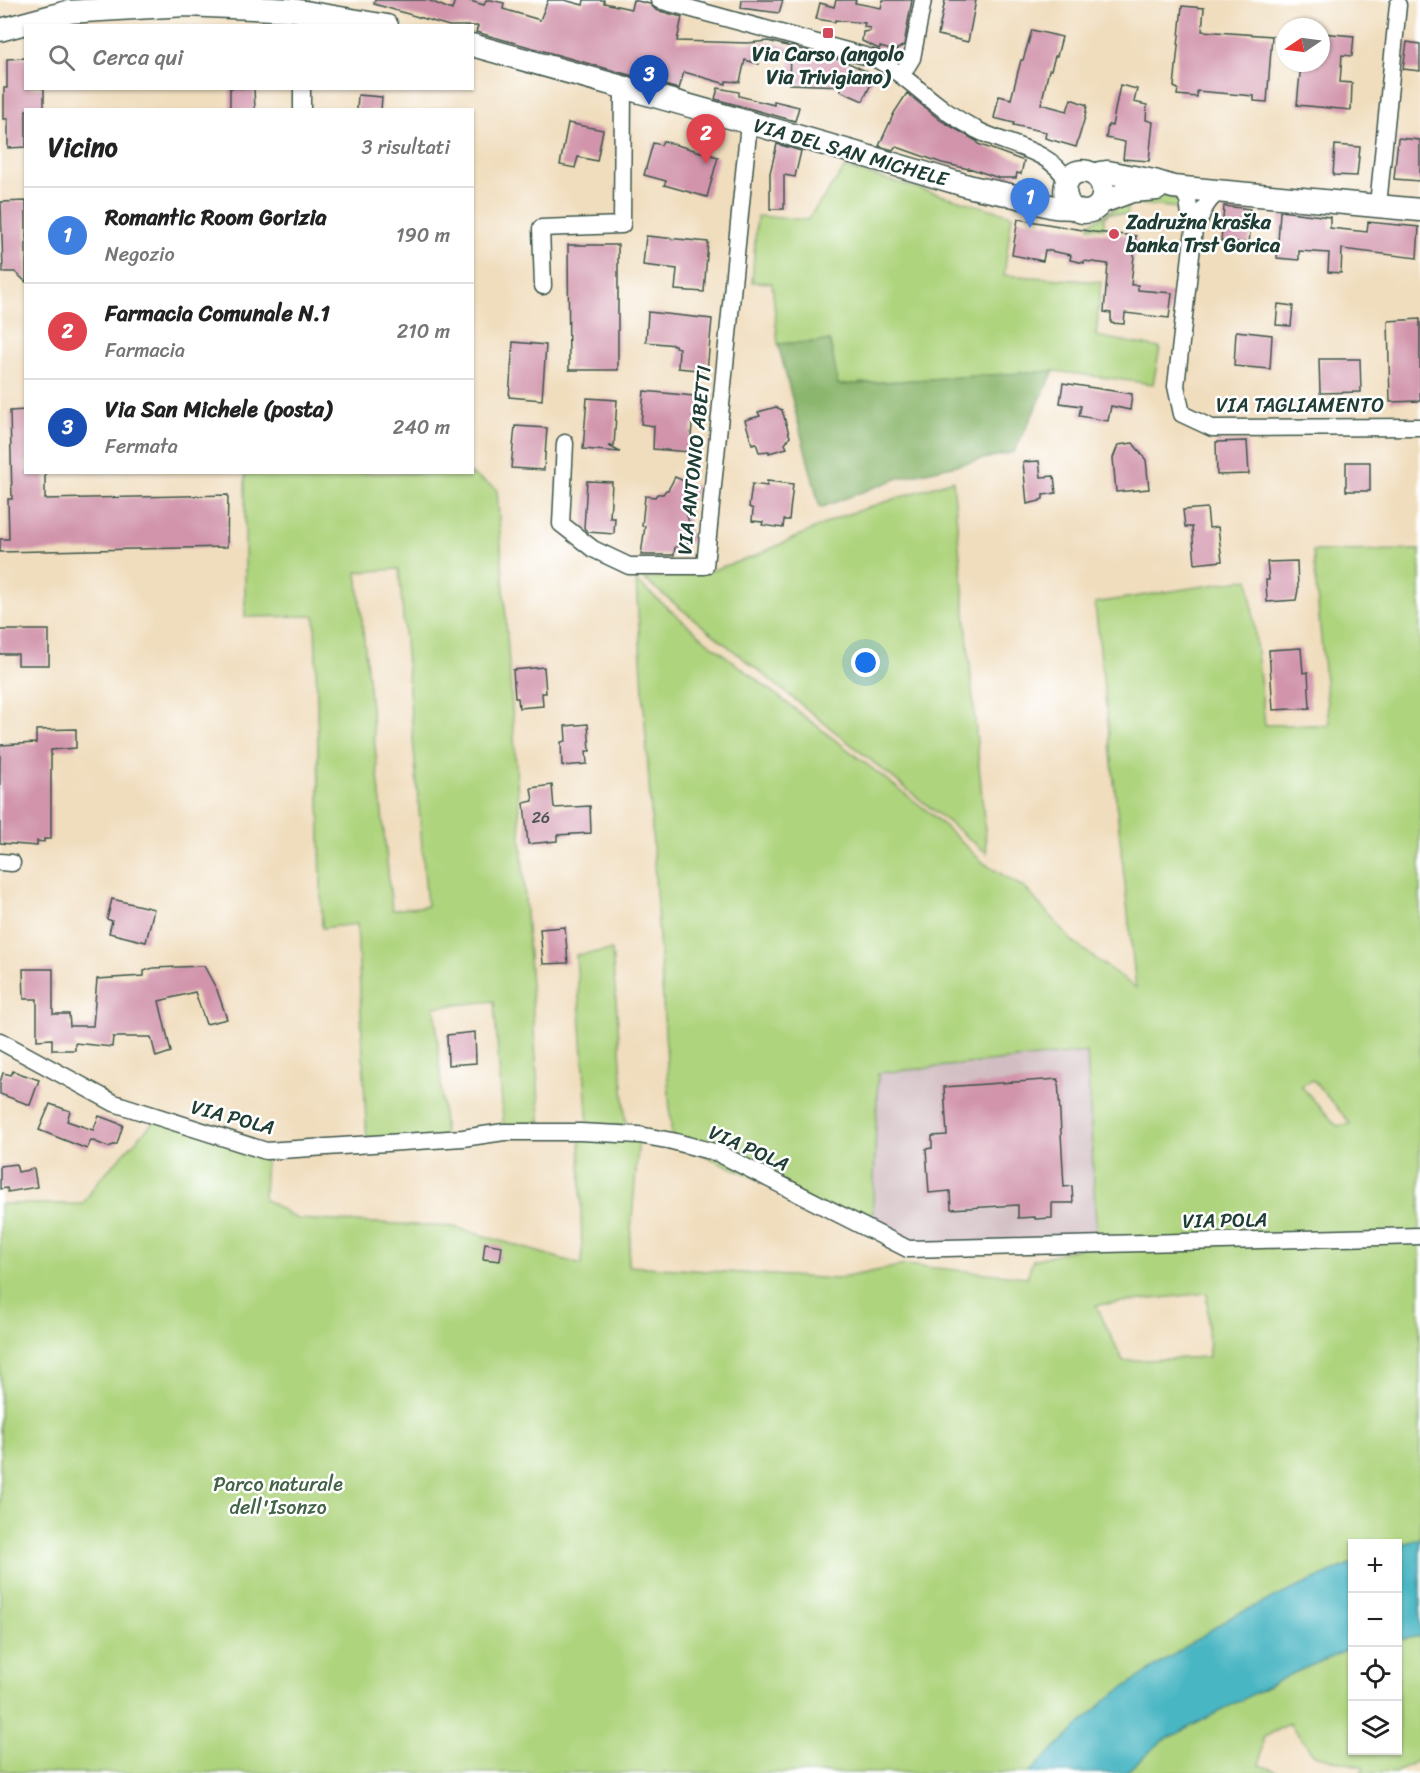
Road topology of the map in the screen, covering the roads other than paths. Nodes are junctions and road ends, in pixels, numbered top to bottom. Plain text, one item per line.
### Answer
1 (659, 0) edge
2 (923, 0) edge
3 (1398, 4) dead end
4 (302, 18) edge
5 (366, 24) edge
6 (0, 30) edge
7 (474, 46) edge
8 (902, 74) junction
9 (623, 88) junction
10 (302, 90) edge
11 (302, 108) edge
12 (749, 123) junction
13 (1078, 179) junction
14 (1178, 187) junction
15 (1219, 191) junction
16 (1010, 195) junction
17 (1102, 202) junction
18 (1378, 205) junction
19 (1072, 208) junction
20 (1420, 210) edge
21 (1194, 229) junction
22 (543, 286) dead end
23 (1420, 427) edge
24 (565, 442) dead end
25 (0, 1041) edge
26 (1420, 1236) edge

1 - 8 street
2 - 8 street
3 - 18 street
4 - 5 main road
4 - 6 main road
7 - 9 main road, VIA DEL SAN MICHELE
8 - 13 street
9 - 12 main road, VIA DEL SAN MICHELE
9 - 22 street
10 - 11 street
12 - 16 main road, VIA DEL SAN MICHELE
12 - 24 street, VIA ANTONIO ABETTI
13 - 14 main road, VIA DEL SAN MICHELE
13 - 16 main road, VIA DEL SAN MICHELE
13 - 17 main road
13 - 19 main road
14 - 15 main road, VIA DEL SAN MICHELE
14 - 17 main road, VIA DEL SAN MICHELE
14 - 21 street
15 - 18 main road, VIA DEL SAN MICHELE
15 - 21 street
16 - 19 main road, VIA DEL SAN MICHELE
17 - 19 main road, VIA DEL SAN MICHELE
18 - 20 main road, VIA DEL SAN MICHELE
21 - 23 street, VIA TAGLIAMENTO
25 - 26 street, VIA POLA

